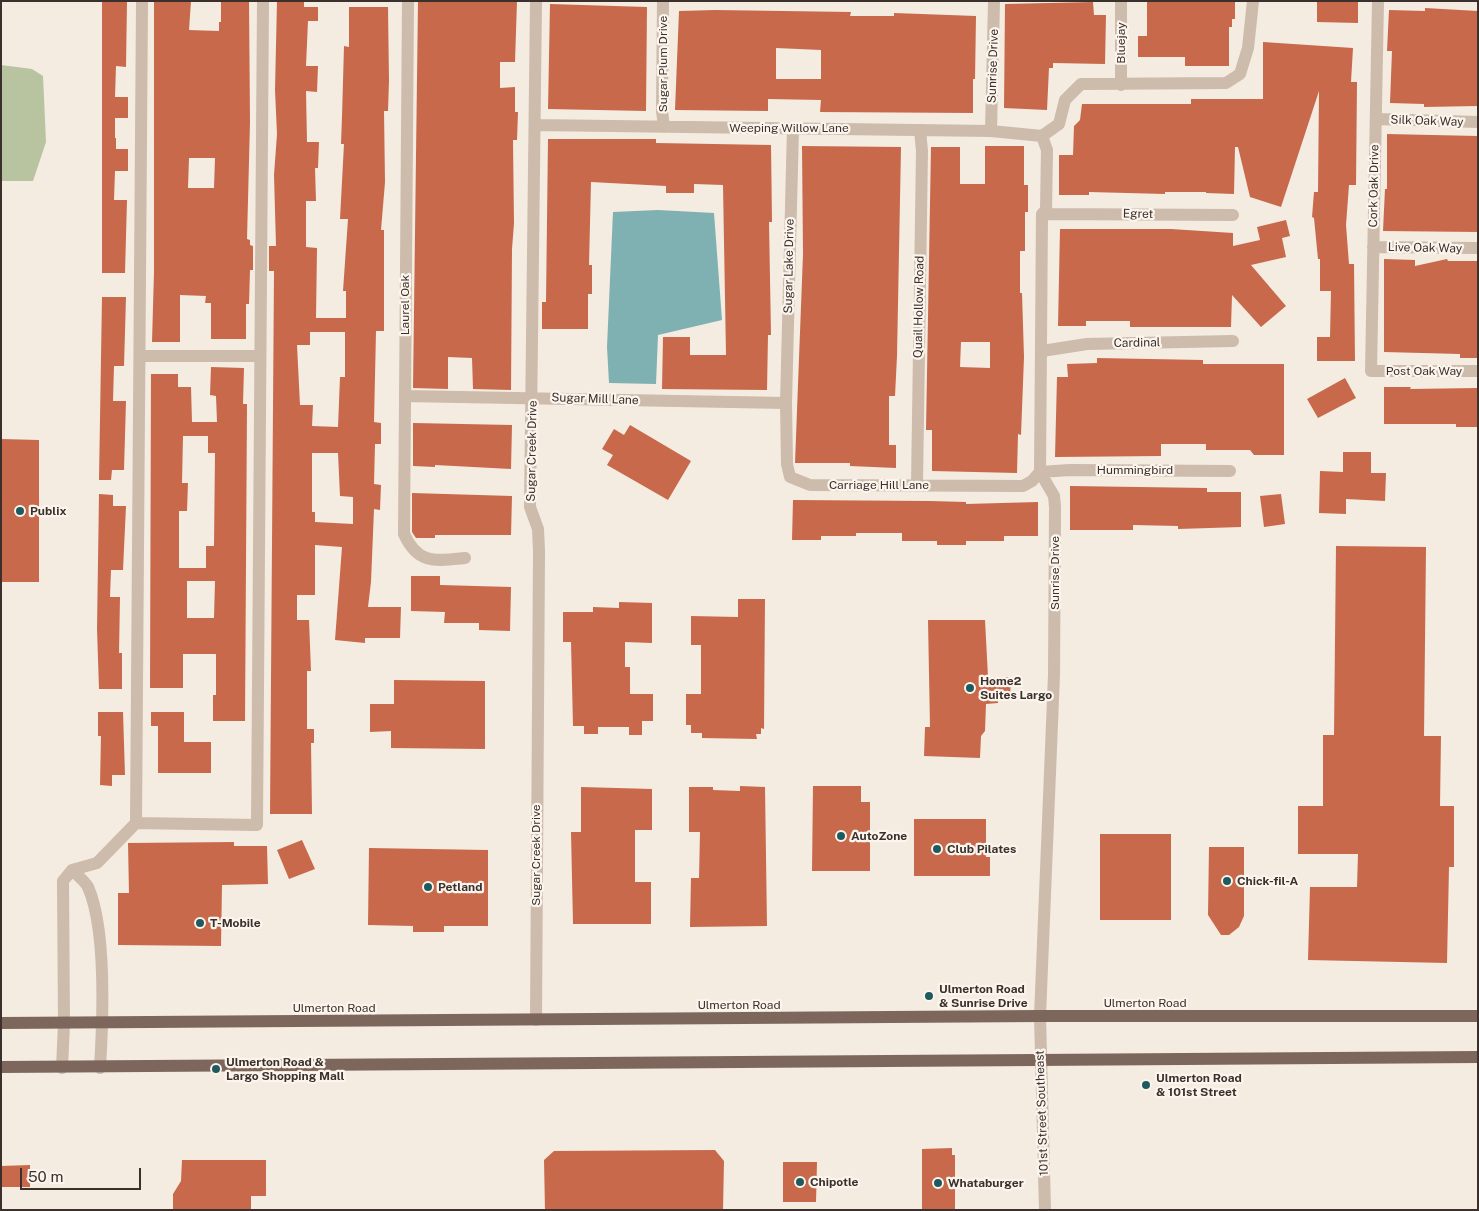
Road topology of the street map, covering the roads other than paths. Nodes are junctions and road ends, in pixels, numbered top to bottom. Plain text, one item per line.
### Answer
1 (142, 1) edge
2 (262, 1) edge
3 (408, 1) edge
4 (536, 1) edge
5 (663, 1) edge
6 (994, 1) edge
7 (1121, 1) edge
8 (1253, 1) edge
9 (1378, 1) edge
10 (1121, 85) junction
11 (1376, 119) junction
12 (1478, 122) edge
13 (535, 125) junction
14 (664, 127) junction
15 (793, 128) junction
16 (920, 130) junction
17 (991, 131) junction
18 (1042, 136) junction
19 (1042, 214) junction
20 (1233, 215) dead end
21 (1373, 247) junction
22 (1478, 248) edge
23 (1233, 341) dead end
24 (1042, 351) junction
25 (140, 356) junction
26 (260, 356) junction
27 (1371, 371) joint
28 (1478, 372) edge
29 (405, 396) junction
30 (533, 397) junction
31 (786, 403) junction
32 (1230, 471) dead end
33 (1040, 472) junction
34 (916, 485) junction
35 (466, 558) dead end
36 (136, 824) junction
37 (72, 870) junction
38 (1040, 1016) junction
39 (1478, 1016) edge
40 (536, 1020) junction
41 (1, 1023) edge
42 (64, 1024) junction
43 (102, 1024) junction
44 (1478, 1057) edge
45 (1040, 1060) junction
46 (1, 1067) edge
47 (62, 1068) junction
48 (100, 1068) junction
49 (1045, 1210) edge

1 - 25 street
2 - 26 street
3 - 29 street, Laurel Oak
4 - 13 street, Sugar Creek Drive
5 - 14 street, Sugar Plum Drive
6 - 17 street, Sunrise Drive
7 - 10 street, Bluejay
8 - 10 street
9 - 11 street, Cork Oak Drive
10 - 18 street
11 - 12 street, Silk Oak Way
11 - 21 street, Cork Oak Drive
13 - 14 street, Weeping Willow Lane
13 - 30 street, Sugar Creek Drive
14 - 15 street, Weeping Willow Lane
15 - 16 street, Weeping Willow Lane
15 - 31 street, Sugar Lake Drive
16 - 17 street, Weeping Willow Lane
16 - 34 street, Quail Hollow Road
17 - 18 street, Weeping Willow Lane
18 - 19 street
19 - 20 street, Egret
19 - 24 street
21 - 22 street, Live Oak Way
21 - 27 street, Cork Oak Drive
23 - 24 street, Cardinal
24 - 33 street
25 - 26 street
25 - 36 street
26 - 36 street
27 - 28 street, Post Oak Way
29 - 30 street, Sugar Mill Lane
29 - 35 street, Laurel Oak
30 - 31 street, Sugar Mill Lane
30 - 40 street, Sugar Creek Drive
31 - 34 street, Carriage Hill Lane
32 - 33 street, Hummingbird
33 - 34 street, Carriage Hill Lane
33 - 38 street, Sunrise Drive
36 - 37 street
37 - 42 street
37 - 43 street
38 - 39 main road, Ulmerton Road
38 - 40 main road, Ulmerton Road
38 - 45 street, 101st Street Southeast
40 - 43 main road, Ulmerton Road
41 - 42 main road, Ulmerton Road
42 - 43 main road, Ulmerton Road
42 - 47 street
43 - 48 street
44 - 45 main road
45 - 48 main road
45 - 49 street, 101st Street Southeast
46 - 47 main road
47 - 48 main road

